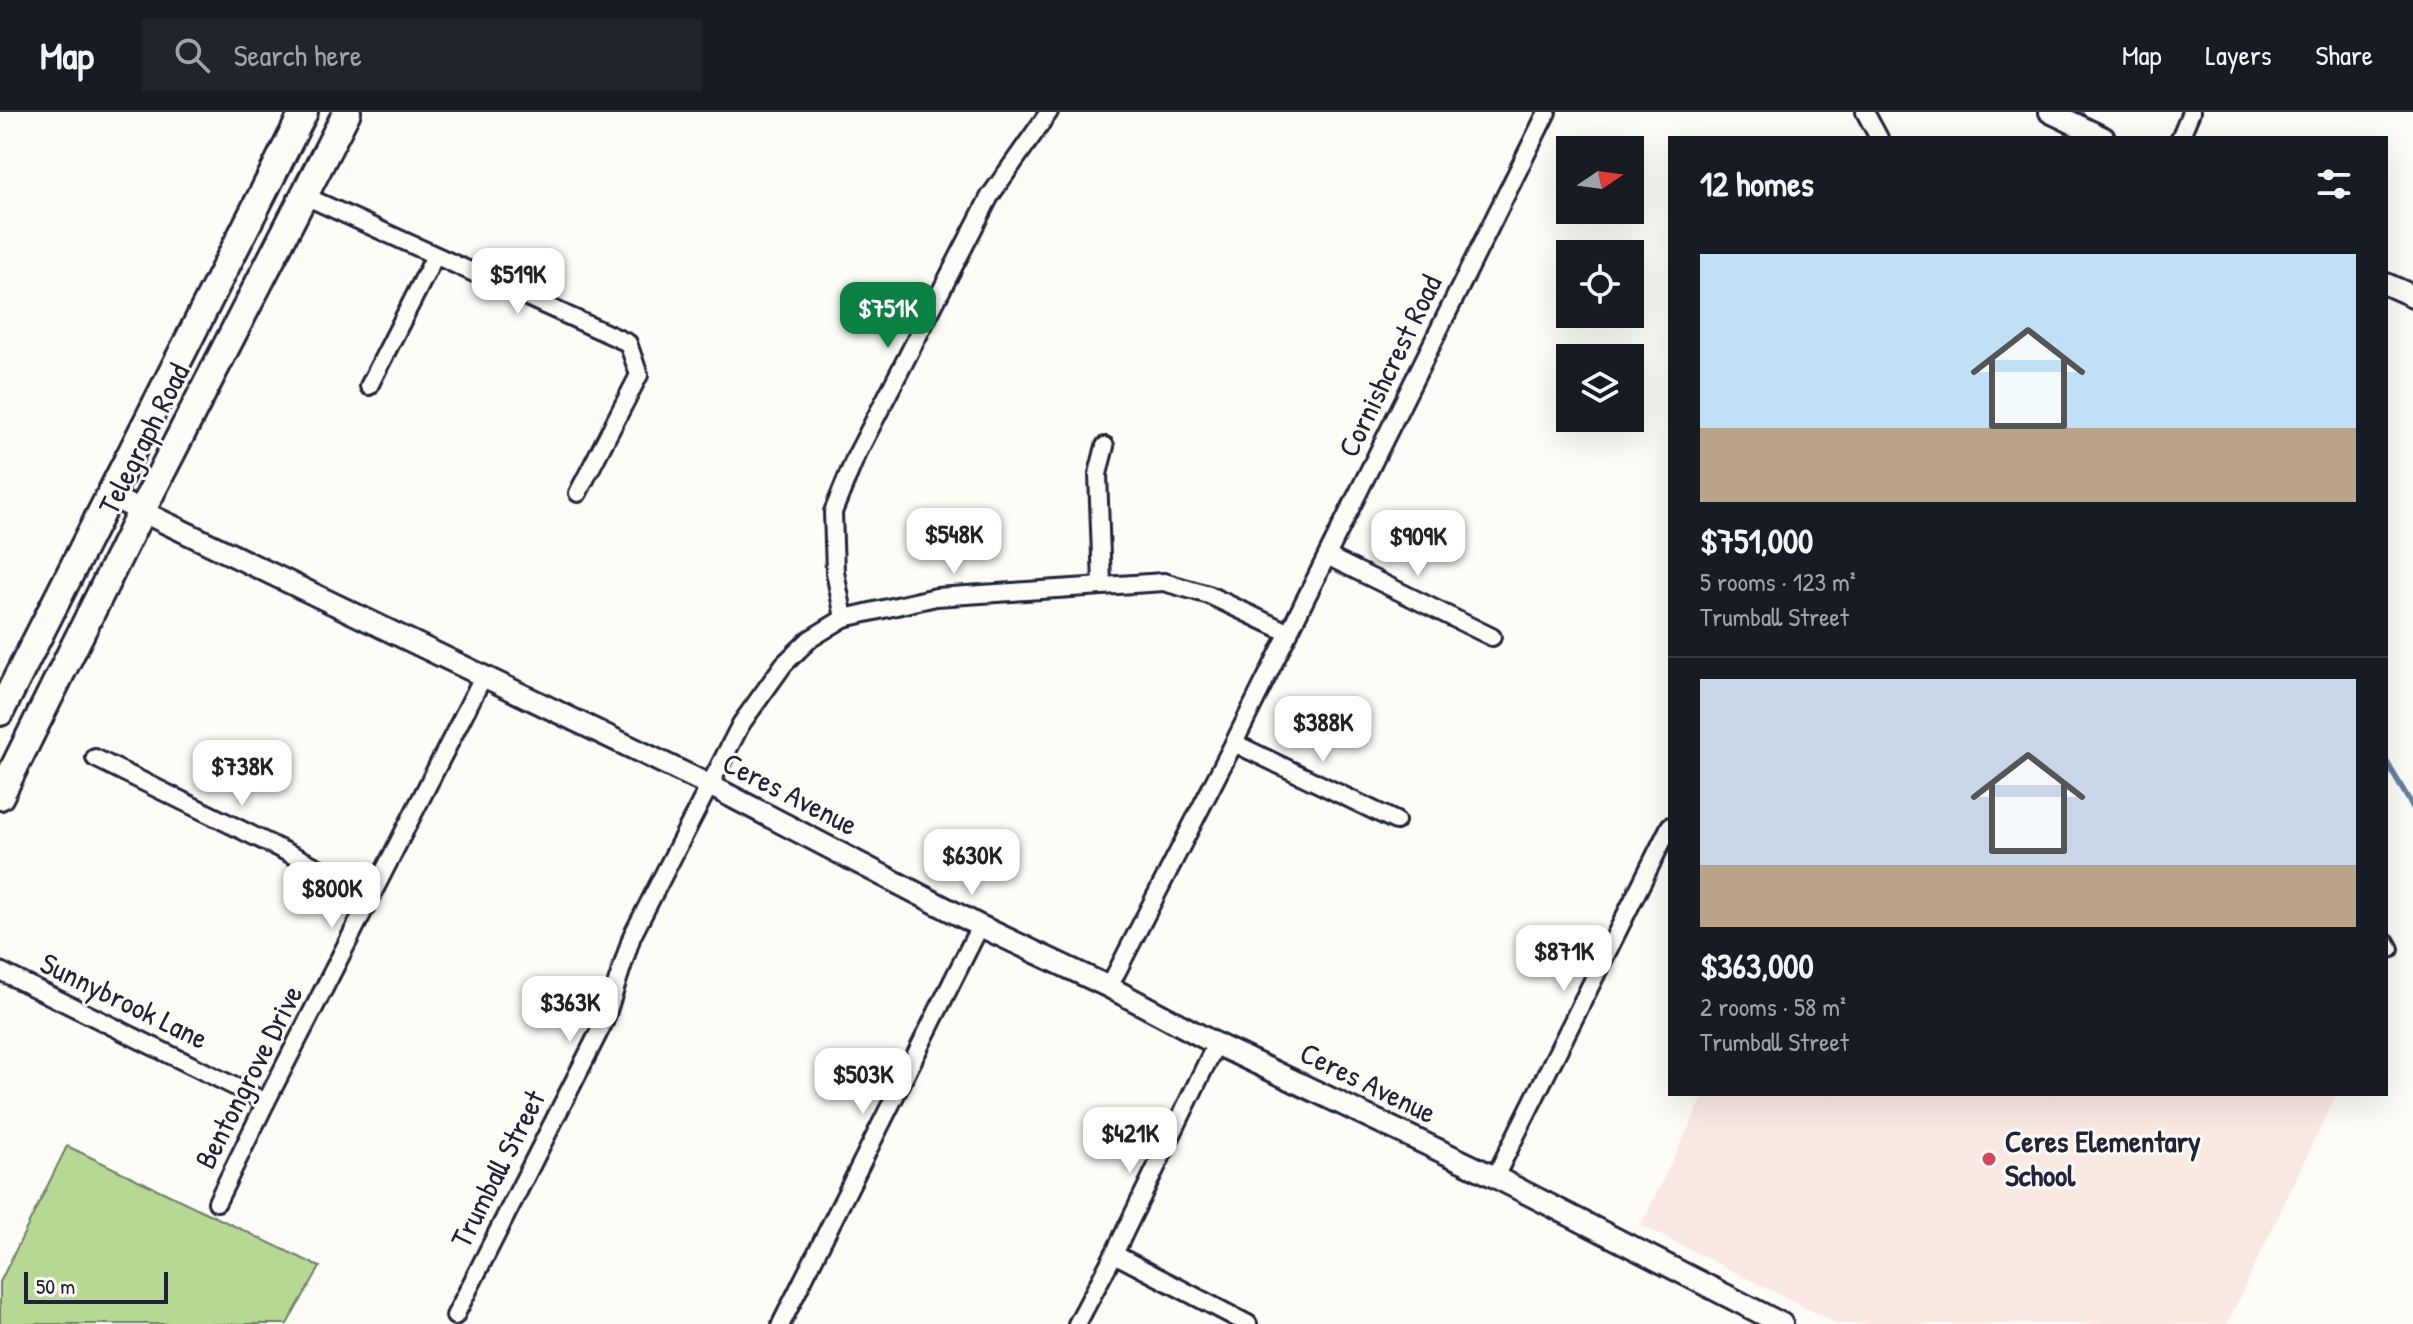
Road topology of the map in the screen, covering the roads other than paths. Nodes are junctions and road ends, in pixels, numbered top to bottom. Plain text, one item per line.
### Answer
1 (304, 112) edge
2 (347, 112) edge
3 (1049, 112) edge
4 (1547, 112) edge
5 (1865, 112) edge
6 (2191, 112) edge
7 (2052, 113) edge
8 (1878, 136) edge
9 (2099, 136) edge
10 (2181, 136) edge
11 (305, 196) junction
12 (435, 256) junction
13 (2388, 285) edge
14 (2413, 296) edge
15 (369, 386) dead end
16 (1105, 446) dead end
17 (578, 493) dead end
18 (110, 496) junction
19 (141, 512) junction
20 (1327, 556) junction
21 (1102, 584) junction
22 (844, 618) junction
23 (1289, 633) junction
24 (1492, 637) dead end
25 (483, 677) junction
26 (0, 712) edge
27 (1234, 743) junction
28 (95, 758) dead end
29 (711, 786) junction
30 (0, 796) edge
31 (1396, 821) dead end
32 (1668, 830) edge
33 (372, 894) junction
34 (980, 926) junction
35 (0, 971) edge
36 (1109, 987) junction
37 (1216, 1044) junction
38 (266, 1102) junction
39 (1495, 1177) junction
40 (217, 1202) dead end
41 (1114, 1254) junction
42 (455, 1316) dead end
43 (1779, 1323) edge
44 (781, 1324) edge
45 (1077, 1324) edge
46 (1248, 1324) edge

1 - 18 main road, Telegraph Road
2 - 11 main road, Telegraph Road
3 - 22 street
4 - 20 street, Cornishcrest Road
5 - 8 street
6 - 10 street
7 - 9 street
11 - 12 street
11 - 19 main road, Telegraph Road
12 - 15 street
12 - 17 street
13 - 14 street
16 - 21 street
18 - 19 street, Ceres Avenue
18 - 26 main road, Telegraph Road
19 - 25 street, Ceres Avenue
19 - 30 main road, Telegraph Road
20 - 23 street, Cornishcrest Road
20 - 24 street
21 - 22 street, Trumball Street
21 - 23 street, Trumball Street
22 - 29 street, Trumball Street
23 - 27 street, Cornishcrest Road
25 - 29 street, Ceres Avenue
25 - 33 street, Bentongrove Drive
27 - 31 street
27 - 36 street, Cornishcrest Road
28 - 33 street
29 - 34 street, Ceres Avenue
29 - 42 street, Trumball Street
32 - 39 street
33 - 38 street, Bentongrove Drive
34 - 36 street, Ceres Avenue
34 - 44 street
35 - 38 street, Sunnybrook Lane
36 - 37 street, Ceres Avenue
37 - 39 street, Ceres Avenue
37 - 41 street
38 - 40 street, Bentongrove Drive
39 - 43 street, Ceres Avenue
41 - 45 street
41 - 46 street

